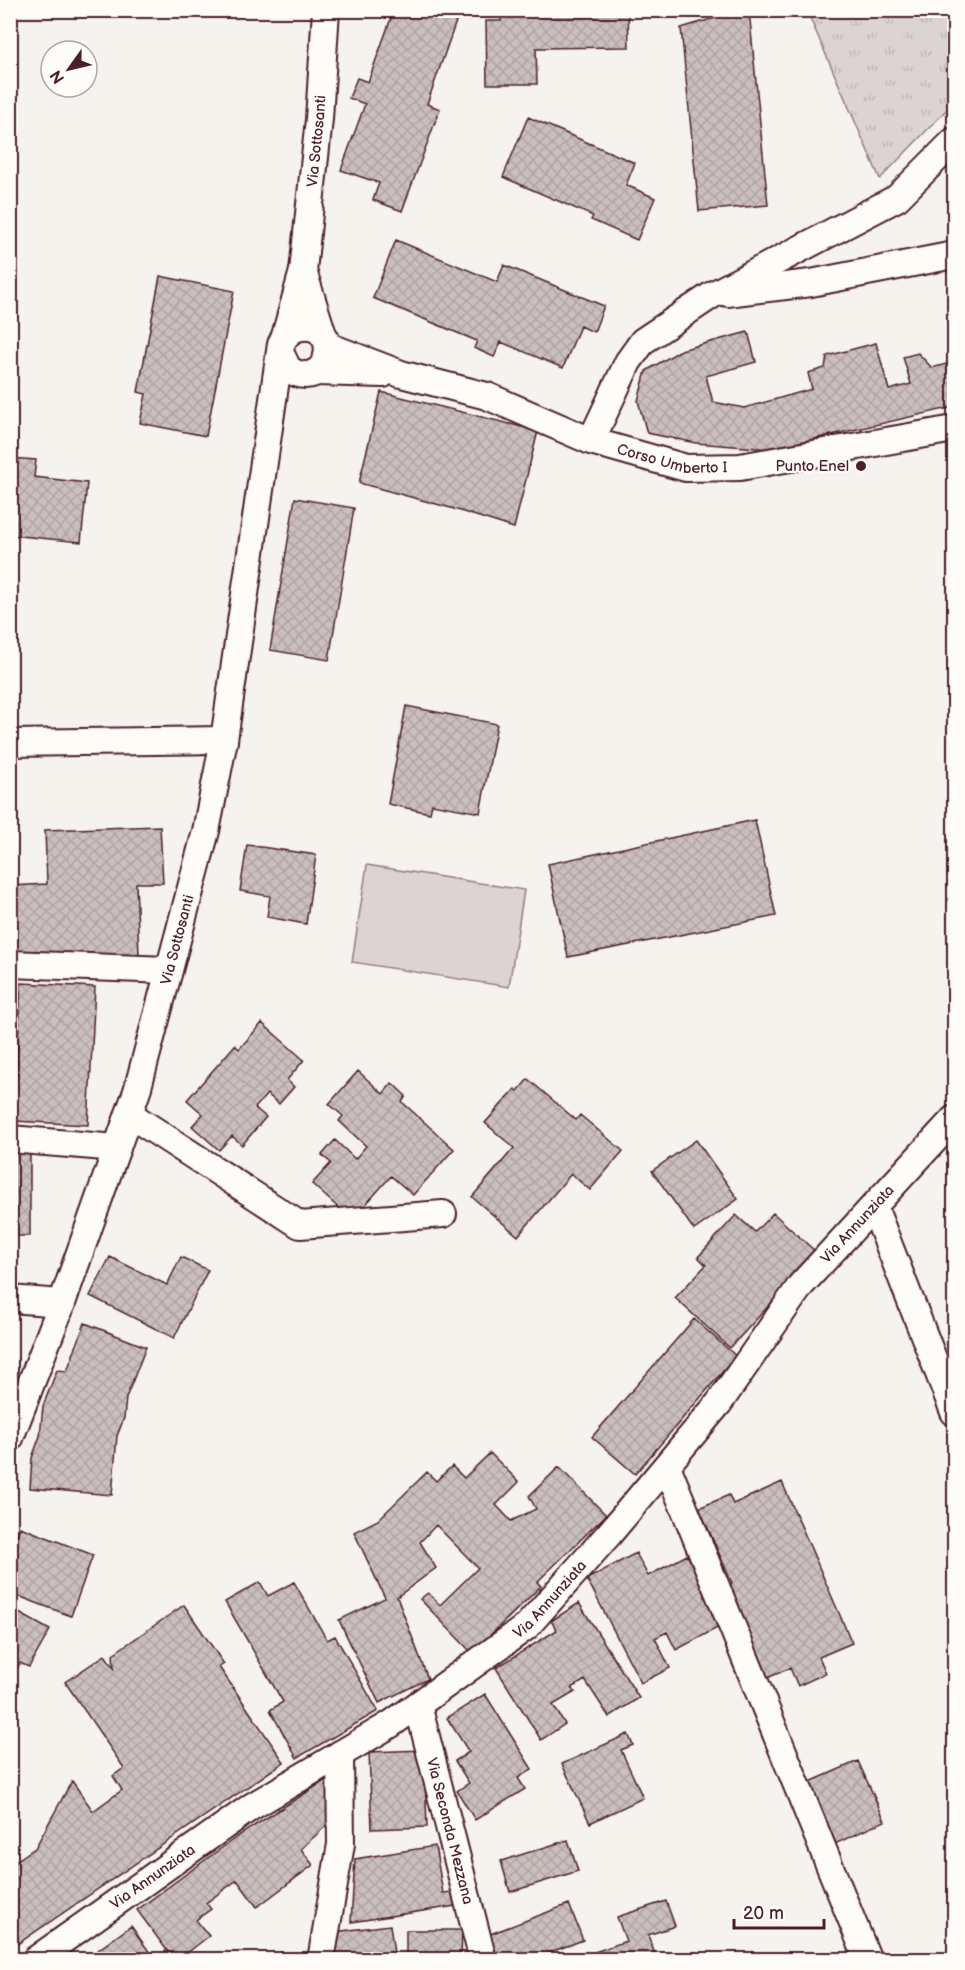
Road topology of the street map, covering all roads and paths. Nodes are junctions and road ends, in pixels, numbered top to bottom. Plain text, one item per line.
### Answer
1 (326, 10) edge
2 (954, 141) edge
3 (954, 255) edge
4 (303, 271) junction
5 (712, 295) junction
6 (326, 340) junction
7 (283, 345) junction
8 (310, 373) junction
9 (401, 374) junction
10 (271, 423) junction
11 (954, 429) edge
12 (591, 441) junction
13 (224, 740) junction
14 (10, 743) edge
15 (10, 964) edge
16 (168, 973) junction
17 (129, 1114) junction
18 (954, 1119) edge
19 (10, 1139) edge
20 (117, 1148) junction
21 (874, 1207) junction
22 (443, 1214) dead end
23 (10, 1299) edge
24 (62, 1303) junction
25 (954, 1412) edge
26 (10, 1437) edge
27 (667, 1466) junction
28 (418, 1704) junction
29 (340, 1754) junction
30 (35, 1959) edge
31 (321, 1959) edge
32 (483, 1959) edge
33 (868, 1959) edge

1 - 4 street, Via Sottosanti
2 - 5 street
3 - 5 street
4 - 6 street, Via Sottosanti
4 - 7 street, Via Sottosanti
5 - 12 street
6 - 7 street
6 - 8 street
6 - 9 street, Corso Umberto I
7 - 8 street
7 - 10 street, Via Sottosanti
8 - 9 street, Corso Umberto I
8 - 10 street, Via Sottosanti
9 - 12 street, Corso Umberto I
10 - 13 street, Via Sottosanti
11 - 12 street, Corso Umberto I
13 - 14 street
13 - 16 street, Via Sottosanti
15 - 16 street
16 - 17 street, Via Sottosanti
17 - 20 street, Via Sottosanti
17 - 22 street
18 - 21 street, Via Annunziata
19 - 20 street
20 - 24 street, Via Sottosanti
21 - 25 street
21 - 27 street, Via Annunziata
23 - 24 street
24 - 26 street, Via Sottosanti
27 - 28 street, Via Annunziata
27 - 33 street
28 - 29 street, Via Annunziata
28 - 32 street, Via Seconda Mezzana
29 - 30 street, Via Annunziata
29 - 31 street

